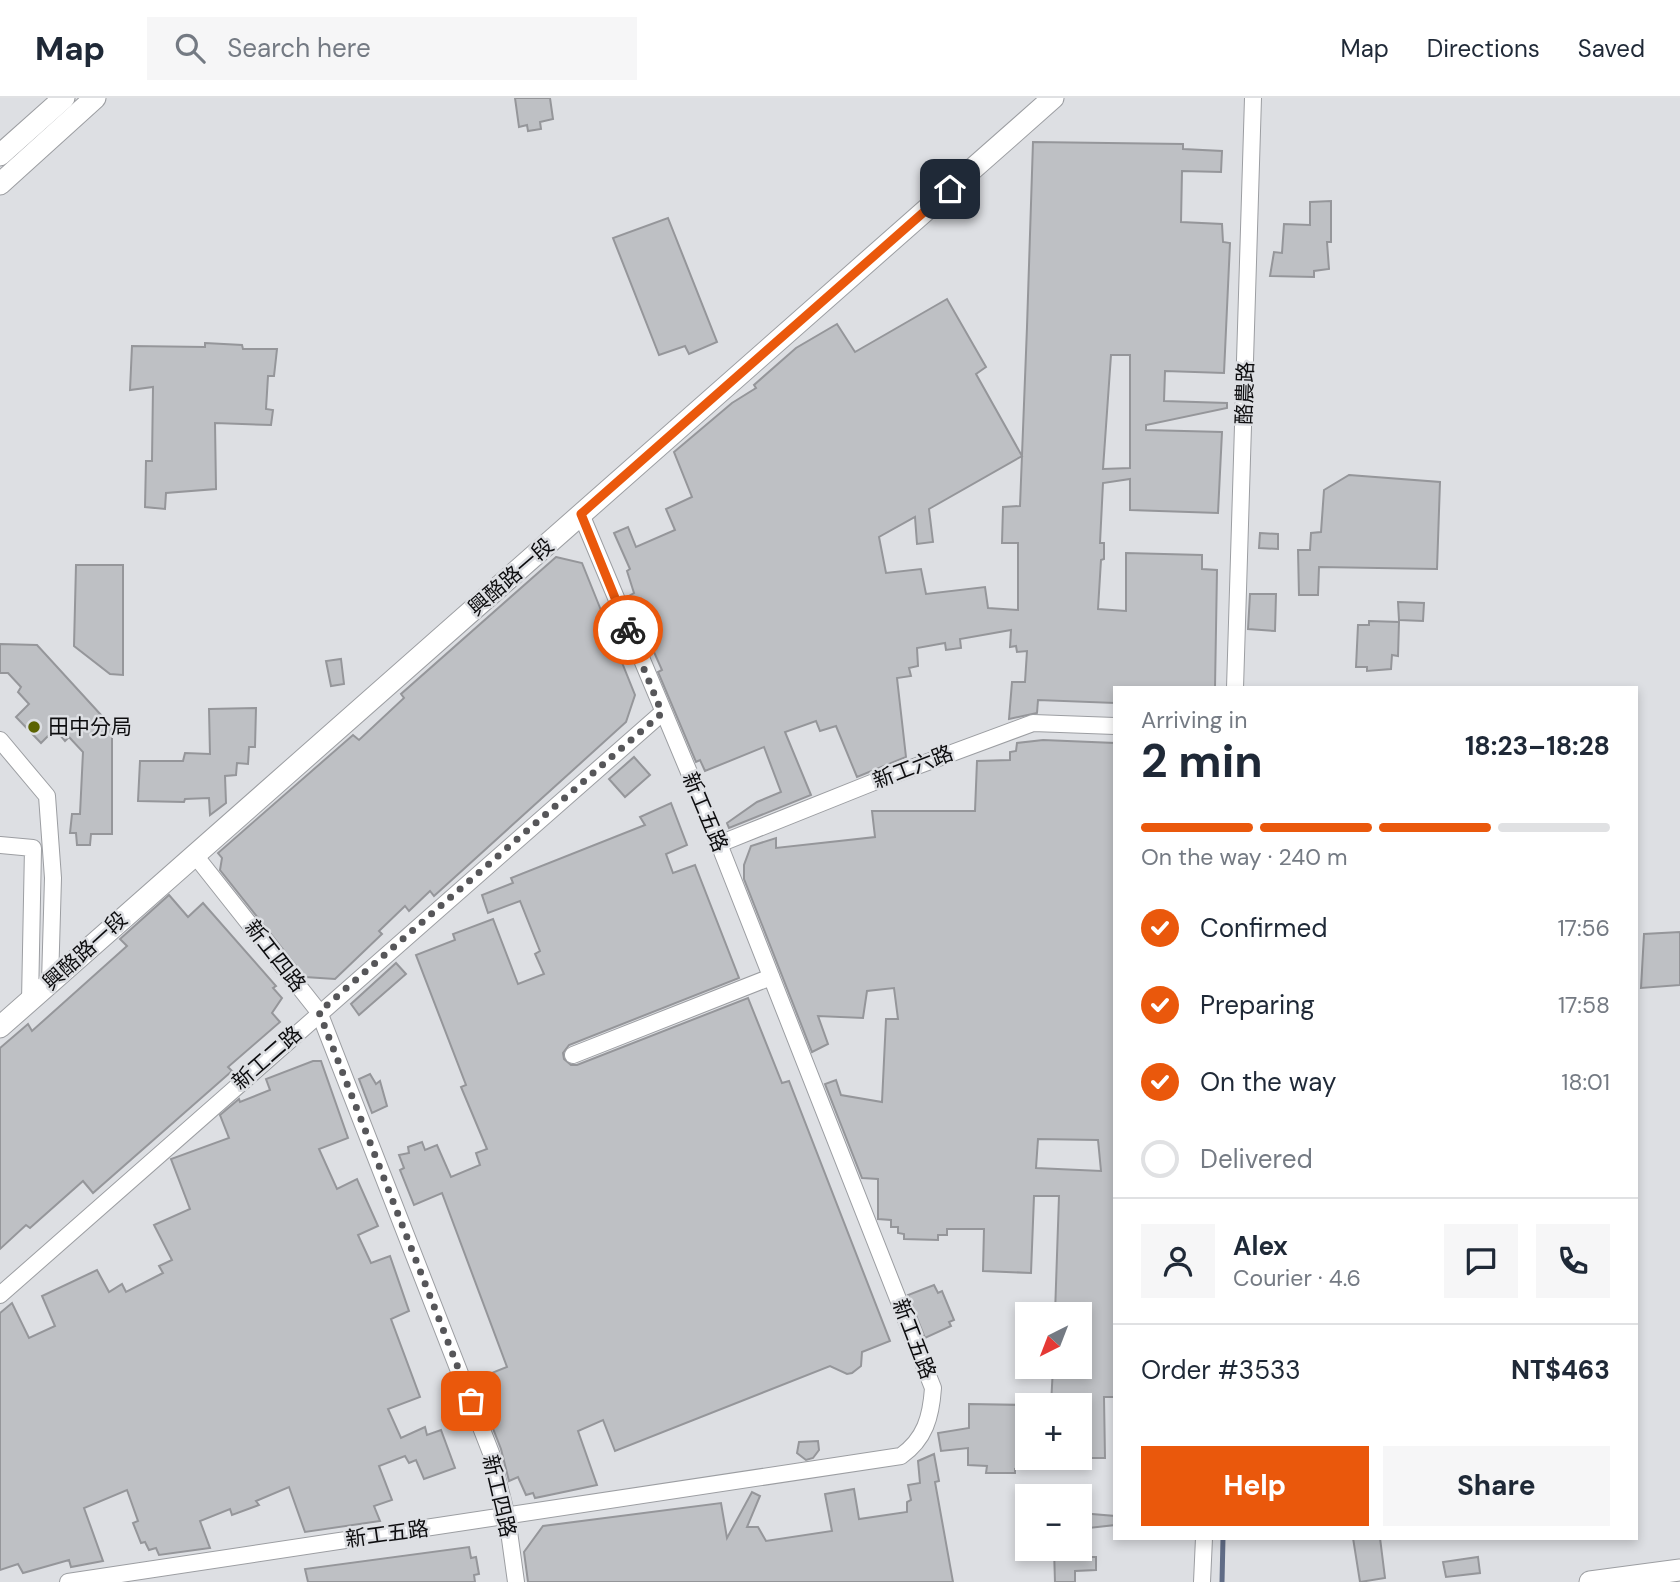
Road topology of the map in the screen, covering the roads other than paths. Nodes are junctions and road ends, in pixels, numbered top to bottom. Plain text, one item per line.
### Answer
1 (64, 98) edge
2 (95, 98) edge
3 (1053, 98) edge
4 (1253, 98) edge
5 (0, 155) edge
6 (0, 184) edge
7 (581, 514) junction
8 (1235, 686) edge
9 (662, 713) junction
10 (1113, 726) edge
11 (0, 740) edge
12 (719, 844) junction
13 (0, 845) edge
14 (194, 854) junction
15 (771, 977) junction
16 (50, 982) junction
17 (30, 1001) junction
18 (319, 1012) junction
19 (0, 1027) edge
20 (573, 1055) dead end
21 (0, 1295) edge
22 (507, 1517) junction
23 (1204, 1540) edge
24 (1680, 1570) edge
25 (68, 1582) edge
26 (516, 1582) edge
27 (1202, 1582) edge
28 (1590, 1582) edge

1 - 5 street
2 - 6 street
3 - 7 street, 興酪路一段
4 - 8 street, 酪農路
7 - 9 street, 新工五路
7 - 14 street, 興酪路一段
9 - 12 street, 新工五路
9 - 18 street, 新工二路
10 - 12 street, 新工六路
11 - 16 street
12 - 15 street, 新工五路
13 - 17 street
14 - 16 street, 興酪路一段
14 - 18 street, 新工四路
15 - 20 street
15 - 22 street, 新工五路
16 - 17 street, 興酪路一段
17 - 19 street, 興酪路一段
18 - 21 street, 新工二路
18 - 22 street, 新工四路
22 - 25 street, 新工五路
22 - 26 street, 新工四路
23 - 27 street
24 - 28 street

